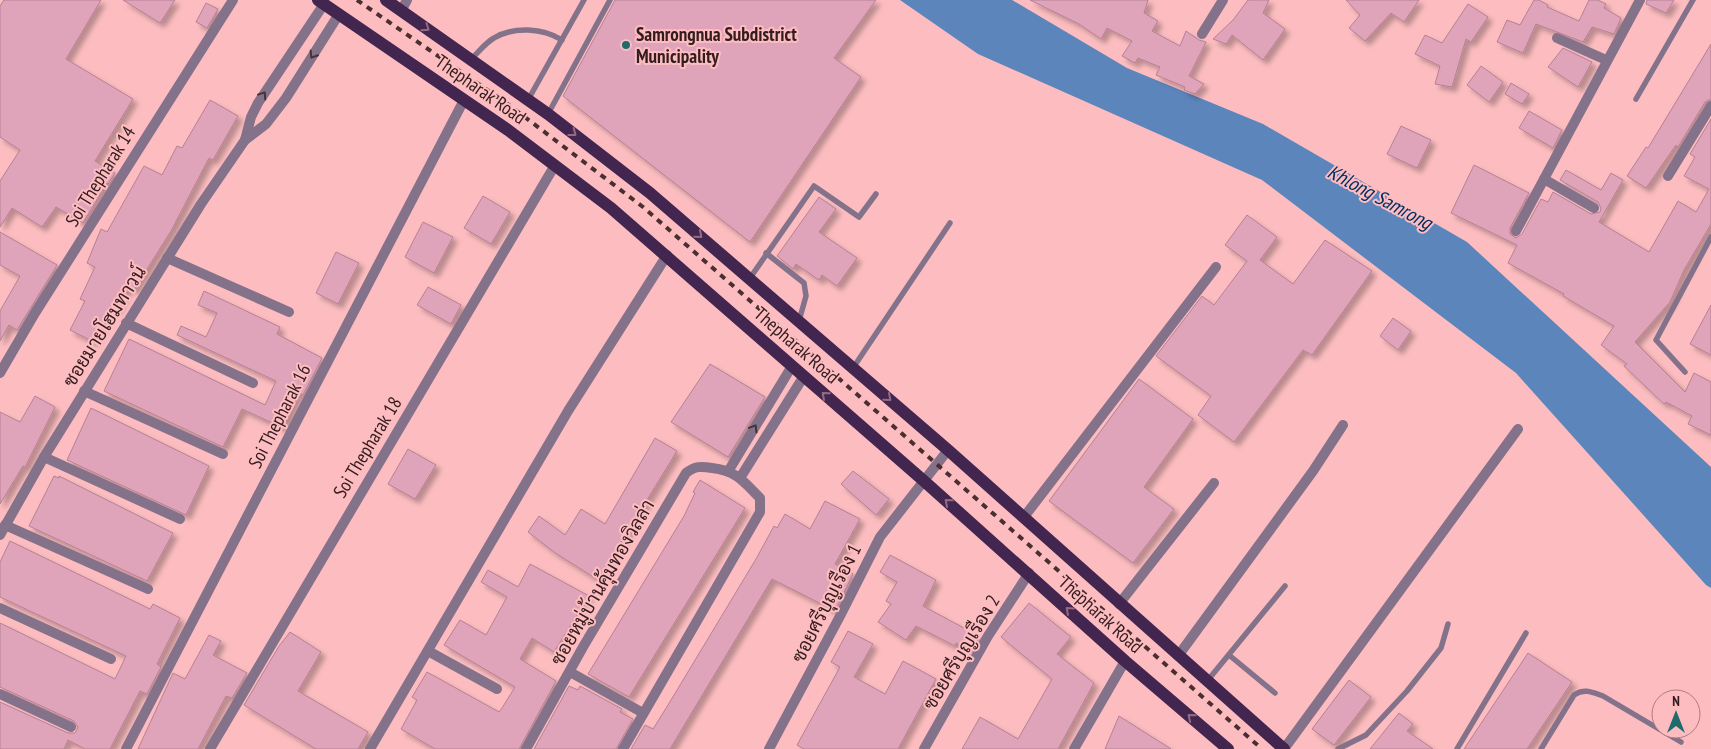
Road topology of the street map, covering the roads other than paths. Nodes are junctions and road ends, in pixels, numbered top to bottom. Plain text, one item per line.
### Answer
1 (233, 0) edge
2 (386, 0) edge
3 (584, 0) edge
4 (610, 0) edge
5 (1223, 0) edge
6 (1640, 0) edge
7 (1692, 0) edge
8 (321, 2) edge
9 (404, 5) edge
10 (339, 14) junction
11 (1202, 34) dead end
12 (1557, 38) dead end
13 (562, 40) junction
14 (470, 60) junction
15 (1606, 60) junction
16 (464, 100) junction
17 (528, 100) junction
18 (1636, 100) dead end
19 (1711, 106) edge
20 (548, 114) junction
21 (245, 140) junction
22 (555, 164) junction
23 (1668, 176) dead end
24 (1544, 179) junction
25 (876, 194) dead end
26 (1594, 208) dead end
27 (950, 223) dead end
28 (1516, 231) dead end
29 (1711, 237) edge
30 (766, 253) junction
31 (667, 255) junction
32 (168, 258) junction
33 (1216, 267) dead end
34 (750, 278) junction
35 (289, 312) dead end
36 (799, 321) junction
37 (126, 323) junction
38 (792, 366) junction
39 (852, 368) junction
40 (1685, 372) dead end
41 (0, 373) edge
42 (804, 376) junction
43 (253, 383) dead end
44 (84, 391) junction
45 (1342, 425) dead end
46 (1518, 429) dead end
47 (948, 450) junction
48 (223, 454) dead end
49 (44, 457) junction
50 (729, 470) junction
51 (740, 478) junction
52 (924, 481) junction
53 (1214, 483) dead end
54 (1024, 517) junction
55 (180, 518) dead end
56 (5, 525) junction
57 (0, 535) edge
58 (1029, 573) junction
59 (1285, 586) dead end
60 (148, 589) dead end
61 (1120, 604) junction
62 (0, 608) edge
63 (1448, 624) dead end
64 (1526, 633) dead end
65 (428, 651) junction
66 (1229, 655) junction
67 (1178, 656) junction
68 (112, 659) dead end
69 (1125, 661) junction
70 (570, 672) junction
71 (1207, 682) junction
72 (497, 689) dead end
73 (1275, 693) dead end
74 (0, 694) edge
75 (643, 712) junction
76 (71, 727) dead end
77 (1682, 742) dead end
78 (126, 749) edge
79 (210, 749) edge
80 (370, 749) edge
81 (526, 749) edge
82 (623, 749) edge
83 (769, 749) edge
84 (924, 749) edge
85 (1074, 749) edge
86 (1228, 749) edge
87 (1284, 749) edge
88 (1338, 749) edge
89 (1457, 749) edge
90 (1541, 749) edge

1 - 41 street, Soi Thepharak 14
2 - 9 main road, Thepharak Road
3 - 13 lane
4 - 20 lane
5 - 11 street
6 - 15 street
7 - 18 lane
8 - 10 main road, Thepharak Road
21 -> 8 street
9 -> 14 main road, Thepharak Road
10 - 16 main road, Thepharak Road
10 -> 21 street
12 - 15 street
13 - 14 lane
13 - 17 lane
14 - 17 main road, Thepharak Road
15 - 24 street
16 - 22 main road, Thepharak Road
16 - 78 street, Soi Thepharak 16
17 - 20 main road, Thepharak Road
19 - 23 street
20 -> 34 main road, Thepharak Road
21 - 32 street, ซอยมายโฮมทาวน์
22 - 31 main road, Thepharak Road
22 - 79 street, Soi Thepharak 18
24 - 26 street
24 - 28 street
25 - 30 lane
27 - 39 lane
29 - 40 lane
30 - 34 lane
30 - 36 lane
31 - 38 main road, Thepharak Road
31 - 65 street
32 - 35 street
32 - 37 street, ซอยมายโฮมทาวน์
33 - 54 street
34 - 36 main road, Thepharak Road
36 - 39 main road, Thepharak Road
37 - 43 street
37 - 44 street, ซอยมายโฮมทาวน์
38 - 42 main road, Thepharak Road
50 -> 38 street
39 -> 47 main road, Thepharak Road
42 - 51 street
52 -> 42 main road, Thepharak Road
44 - 48 street
44 - 49 street, ซอยมายโฮมทาวน์
45 - 67 street
46 - 87 street
47 - 52 street, ซอยศรีบุญเรือง 1
47 - 54 main road, Thepharak Road
49 - 55 street
49 - 56 street, ซอยมายโฮมทาวน์
50 - 51 street, ซอยหมู่บ้านคุ้มทองวิลล่า
50 - 70 street, ซอยหมู่บ้านคุ้มทองวิลล่า
51 - 75 street, ซอยหมู่บ้านคุ้มทองวิลล่า
58 -> 52 main road, Thepharak Road
52 - 83 street, ซอยศรีบุญเรือง 1
53 - 61 street
54 - 61 main road, Thepharak Road
56 - 57 street, ซอยมายโฮมทาวน์
56 - 60 street
69 -> 58 main road, Thepharak Road
58 - 84 street, ซอยศรีบุญเรือง 2
59 - 66 lane
61 - 67 main road, Thepharak Road
62 - 68 street
63 - 88 lane
64 - 89 lane
65 - 72 street
65 - 80 street
66 - 71 lane
66 - 73 lane
67 - 71 main road, Thepharak Road
69 - 85 street
86 -> 69 main road, Thepharak Road
70 - 75 street
70 - 81 street, ซอยหมู่บ้านคุ้มทองวิลล่า
71 - 87 main road, Thepharak Road
74 - 76 street
75 - 82 street, ซอยหมู่บ้านคุ้มทองวิลล่า
77 - 90 lane

